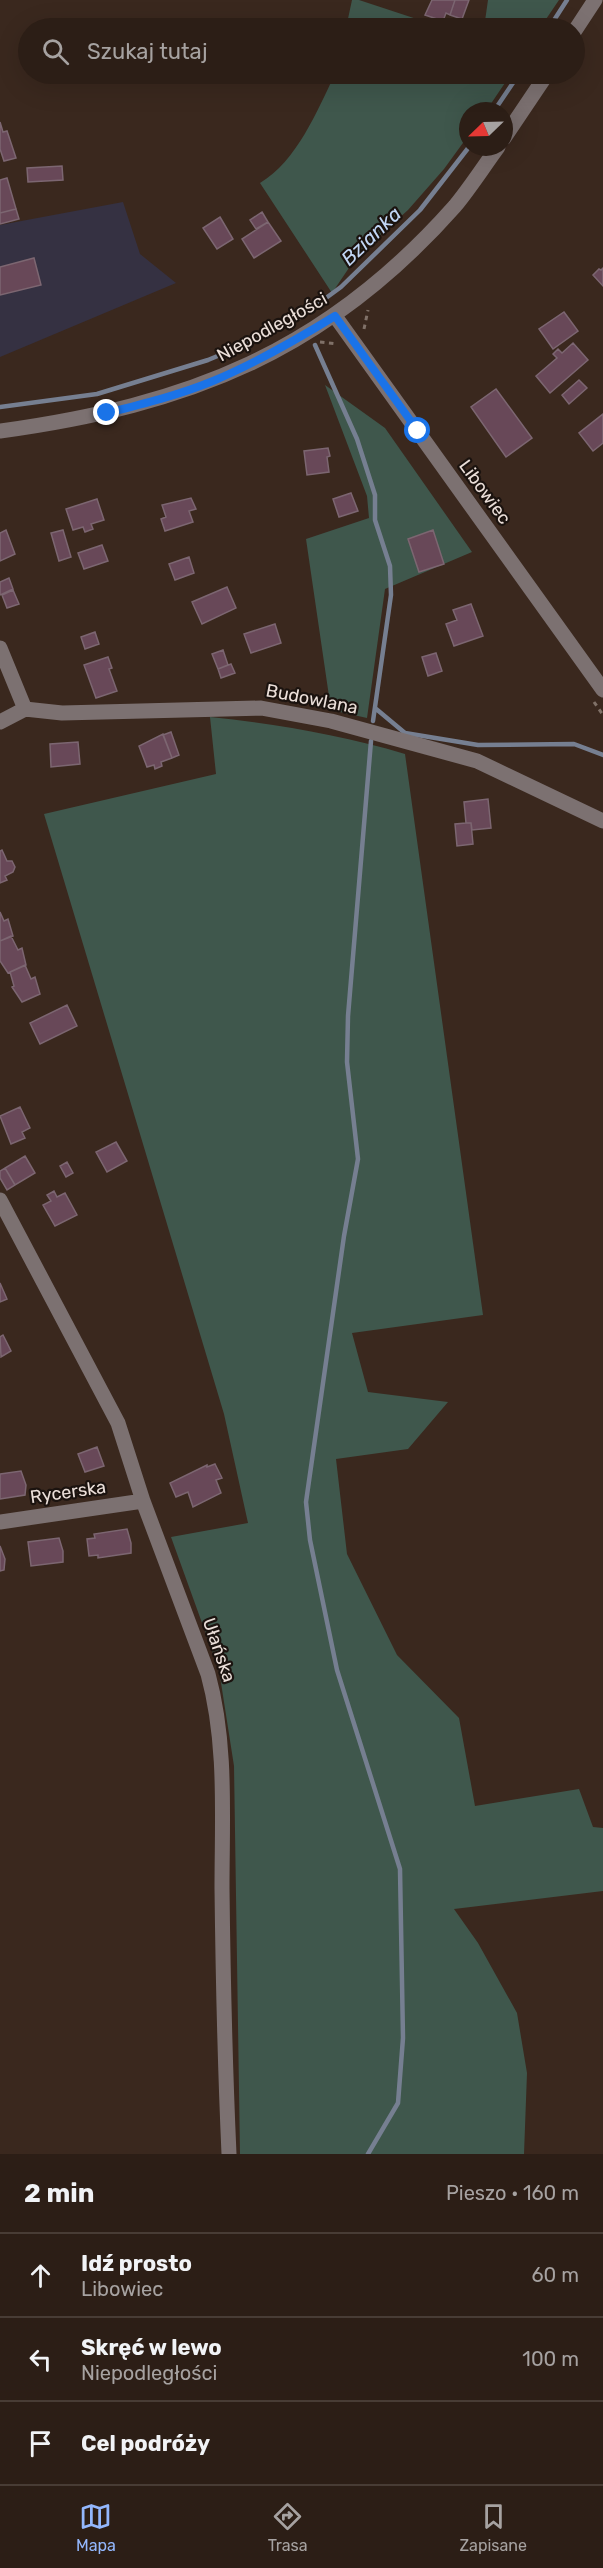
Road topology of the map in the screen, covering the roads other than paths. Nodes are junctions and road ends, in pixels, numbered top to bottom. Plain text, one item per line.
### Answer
1 (595, 0) edge
2 (583, 18) edge
3 (540, 84) edge
4 (513, 125) edge
5 (491, 156) edge
6 (335, 316) junction
7 (0, 431) edge
8 (0, 648) edge
9 (603, 690) edge
10 (25, 709) junction
11 (0, 722) edge
12 (603, 821) edge
13 (0, 1200) edge
14 (143, 1501) junction
15 (0, 1522) edge
16 (229, 2154) edge

1 - 2 street
3 - 4 street
5 - 6 street, Niepodległości
6 - 7 street, Niepodległości
6 - 9 street, Libowiec
8 - 10 street
10 - 11 street
10 - 12 street, Budowlana
13 - 14 street, Ułańska
14 - 15 street, Rycerska
14 - 16 street, Ułańska

